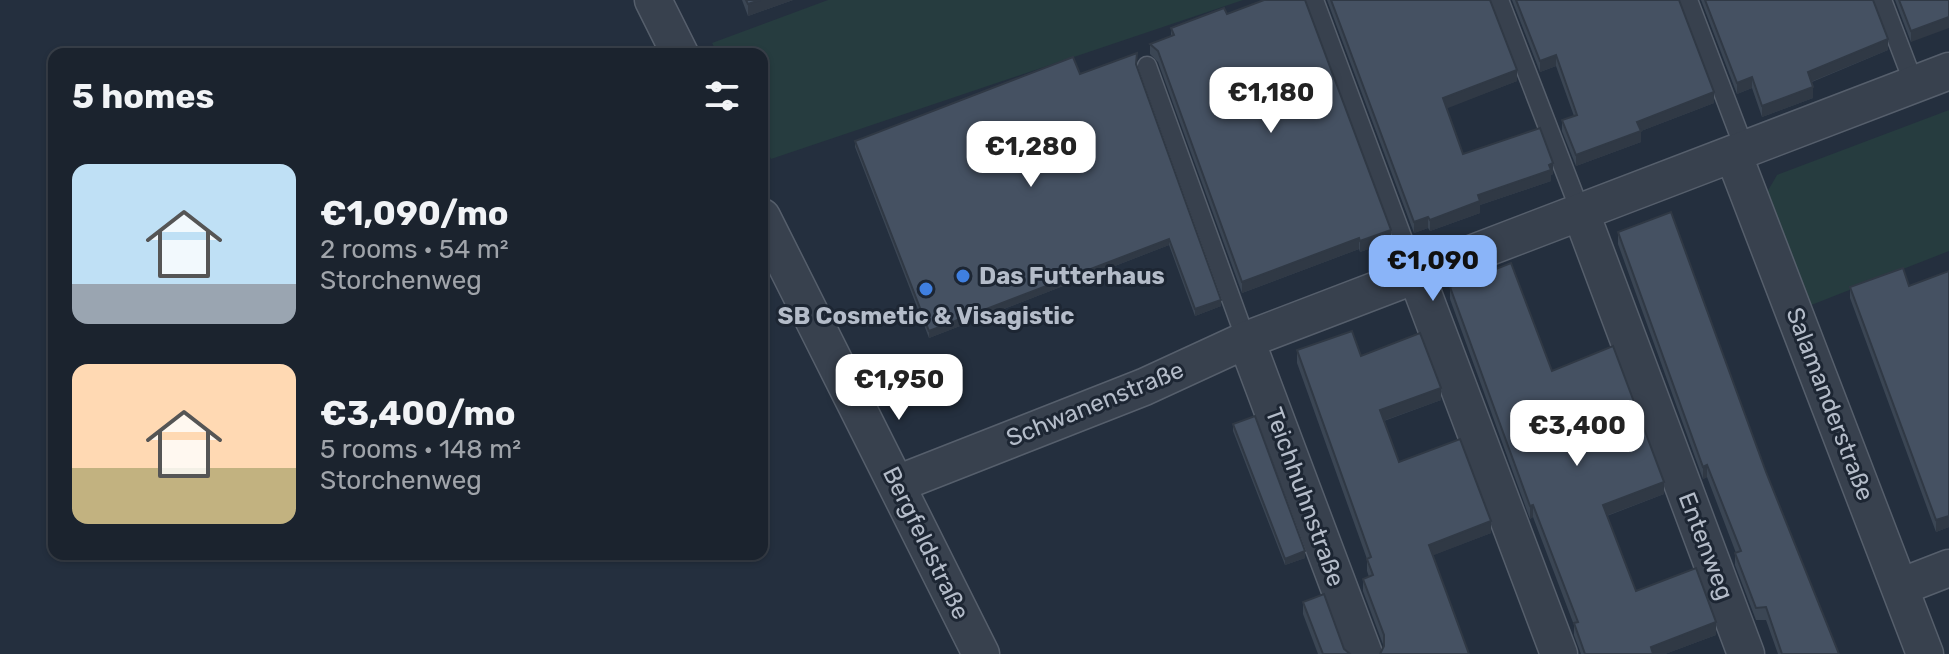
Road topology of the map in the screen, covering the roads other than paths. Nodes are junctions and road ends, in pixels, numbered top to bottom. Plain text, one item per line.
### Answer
1 (653, 0) edge
2 (1314, 0) edge
3 (1499, 0) edge
4 (1688, 0) edge
5 (1882, 0) edge
6 (677, 48) edge
7 (1147, 66) dead end
8 (1949, 71) edge
9 (1914, 84) junction
10 (1739, 153) junction
11 (1581, 213) junction
12 (768, 229) edge
13 (1417, 277) junction
14 (1246, 340) junction
15 (897, 484) junction
16 (1949, 568) edge
17 (1900, 587) junction
18 (981, 654) edge
19 (1364, 654) edge
20 (1559, 654) edge
21 (1746, 654) edge
22 (1925, 654) edge

1 - 6 street
2 - 13 lane
3 - 11 lane
4 - 10 lane
5 - 9 lane
7 - 14 lane
8 - 9 street, Schwanenstraße
9 - 10 street, Schwanenstraße
10 - 11 street, Schwanenstraße
10 - 17 street, Salamanderstraße
11 - 13 street, Schwanenstraße
11 - 21 street, Entenweg
12 - 15 street, Bergfeldstraße
13 - 14 street, Schwanenstraße
13 - 20 street
14 - 15 street, Schwanenstraße
14 - 19 street, Teichhuhnstraße
15 - 18 street, Bergfeldstraße
16 - 17 street
17 - 22 street, Salamanderstraße

